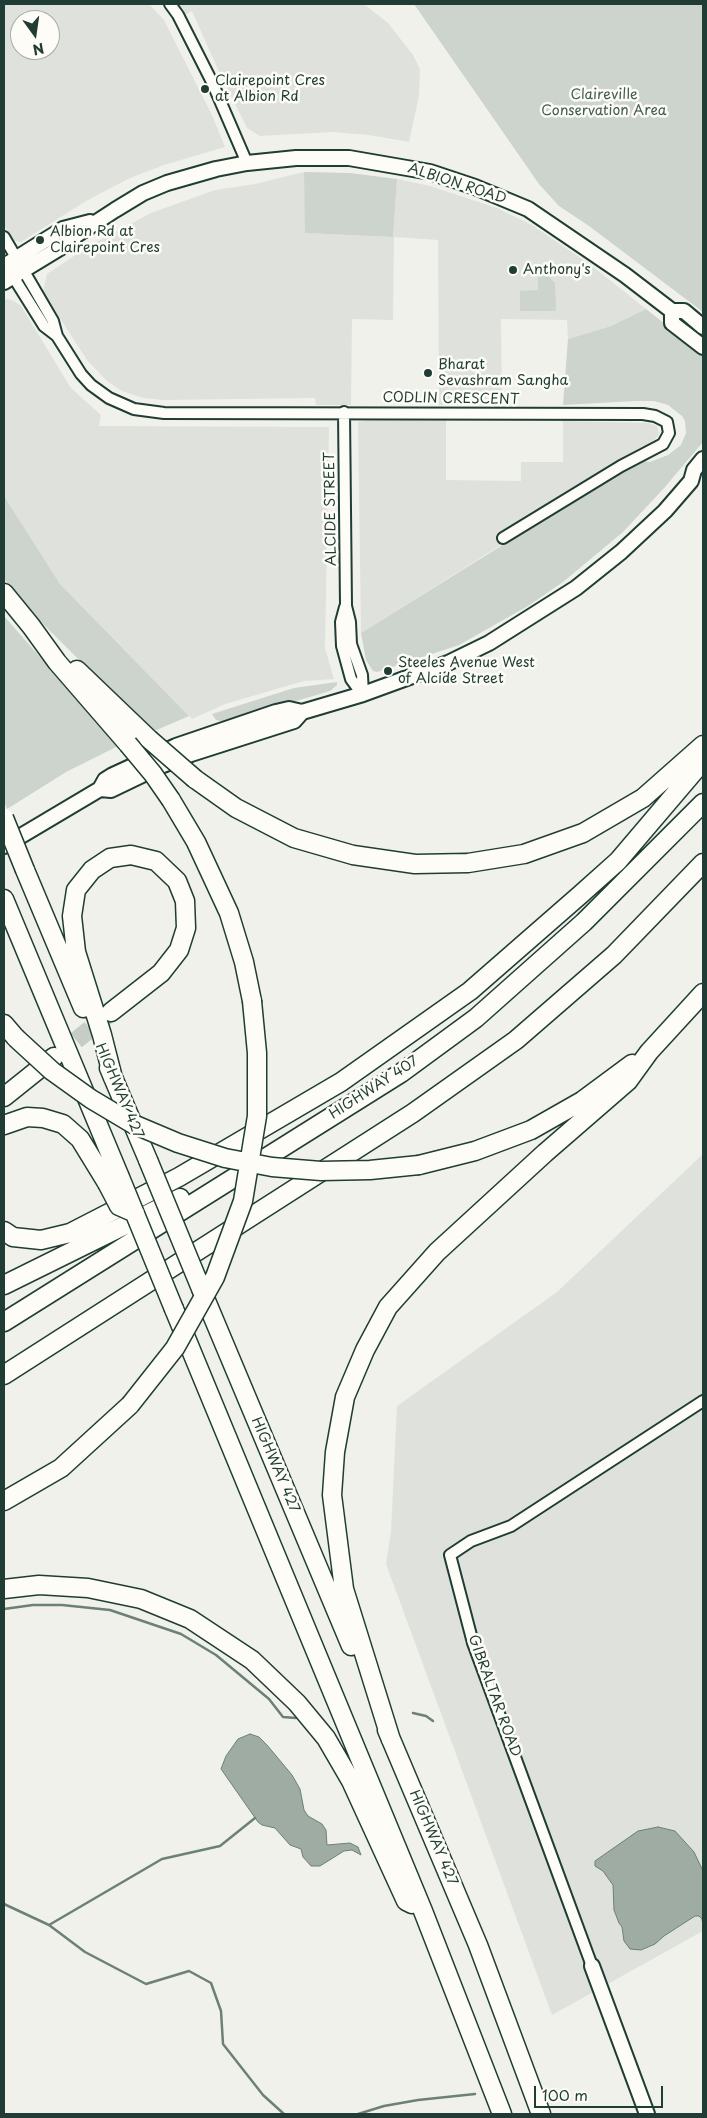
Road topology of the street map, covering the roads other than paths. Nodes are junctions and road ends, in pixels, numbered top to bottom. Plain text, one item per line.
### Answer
1 (170, 4) edge
2 (247, 163) junction
3 (101, 219) junction
4 (4, 237) edge
5 (8, 262) edge
6 (14, 276) edge
7 (672, 311) junction
8 (703, 327) edge
9 (703, 347) edge
10 (344, 412) junction
11 (703, 459) edge
12 (697, 481) edge
13 (504, 538) dead end
14 (4, 593) edge
15 (31, 626) junction
16 (363, 694) junction
17 (703, 745) edge
18 (703, 761) edge
19 (703, 803) edge
20 (4, 818) edge
21 (4, 846) edge
22 (703, 863) edge
23 (4, 899) edge
24 (703, 993) edge
25 (112, 1012) tunnel mouth
26 (4, 1024) edge
27 (648, 1052) junction
28 (54, 1057) tunnel mouth
29 (113, 1078) junction
30 (4, 1097) edge
31 (4, 1125) edge
32 (283, 1146) junction
33 (113, 1179) junction
34 (4, 1231) edge
35 (4, 1285) edge
36 (4, 1322) edge
37 (4, 1375) edge
38 (703, 1401) edge
39 (4, 1501) edge
40 (4, 1588) edge
41 (391, 1740) junction
42 (423, 1911) junction
43 (592, 1966) joint
44 (502, 2114) edge
45 (541, 2114) edge
46 (647, 2114) edge

1 - 2 street
2 - 3 main road, ALBION ROAD
2 - 7 main road, ALBION ROAD
3 - 5 main road, ALBION ROAD
3 - 6 main road, ALBION ROAD
4 - 5 street, CODLIN CRESCENT
5 - 6 street, CODLIN CRESCENT
6 - 10 street, CODLIN CRESCENT
7 - 8 main road, ALBION ROAD
7 - 9 main road, ALBION ROAD
10 - 13 street, CODLIN CRESCENT
10 - 16 street, ALCIDE STREET
11 - 12 main road
12 - 16 main road
14 - 15 highway
15 - 17 highway, bridge
15 - 39 highway, bridge
16 - 21 main road
18 - 34 highway
19 - 32 highway, HIGHWAY 407
20 - 29 highway, HIGHWAY 427, bridge
22 - 37 highway
23 - 33 highway
24 - 27 highway
25 - 29 highway
26 - 27 highway, bridge
27 - 41 highway
28 - 30 highway
29 - 41 highway, HIGHWAY 427, bridge
31 - 33 highway
32 - 35 highway
32 - 36 highway, HIGHWAY 407
33 - 42 highway, bridge
38 - 43 street, GIBRALTAR ROAD
40 - 42 highway
41 - 45 highway, HIGHWAY 427
42 - 44 highway
43 - 46 main road, GIBRALTAR ROAD

